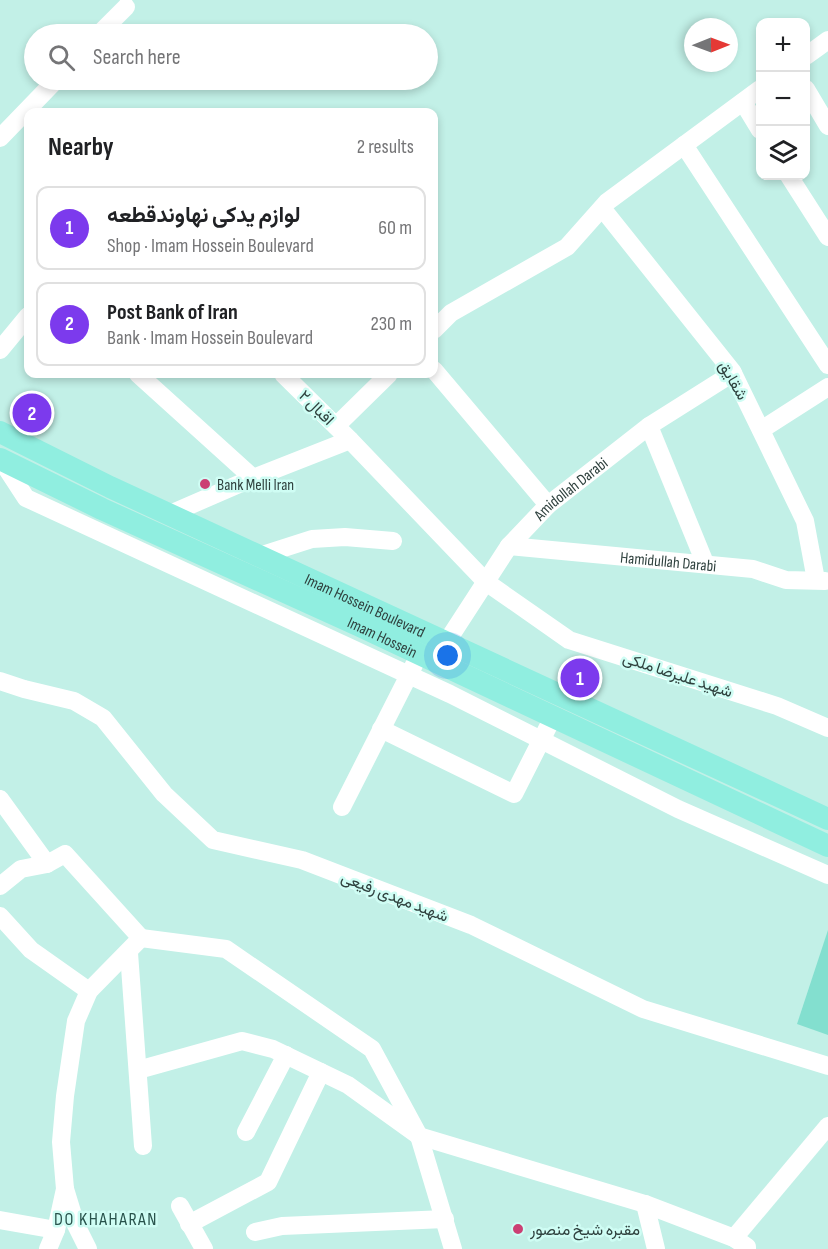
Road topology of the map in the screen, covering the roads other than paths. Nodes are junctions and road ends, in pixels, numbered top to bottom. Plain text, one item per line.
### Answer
1 (126, 7) dead end
2 (109, 24) edge
3 (828, 40) edge
4 (810, 53) edge
5 (46, 90) edge
6 (756, 92) edge
7 (810, 96) edge
8 (743, 102) junction
9 (29, 108) edge
10 (24, 113) edge
11 (758, 126) edge
12 (828, 126) edge
13 (0, 138) edge
14 (684, 145) junction
15 (792, 180) edge
16 (602, 208) junction
17 (828, 237) edge
18 (24, 321) edge
19 (438, 326) edge
20 (0, 351) edge
21 (828, 366) edge
22 (733, 373) junction
23 (438, 375) edge
24 (142, 378) edge
25 (288, 378) edge
26 (385, 378) edge
27 (828, 387) edge
28 (336, 426) junction
29 (649, 426) junction
30 (761, 430) junction
31 (0, 432) edge
32 (350, 440) junction
33 (3, 470) edge
34 (253, 478) junction
35 (548, 505) junction
36 (170, 514) junction
37 (393, 541) dead end
38 (509, 546) junction
39 (260, 556) junction
40 (705, 563) junction
41 (822, 581) edge
42 (486, 582) junction
43 (446, 643) junction
44 (420, 655) junction
45 (408, 675) junction
46 (0, 681) edge
47 (553, 717) junction
48 (828, 728) edge
49 (381, 729) junction
50 (542, 741) junction
51 (0, 800) edge
52 (342, 807) dead end
53 (828, 819) edge
54 (828, 846) edge
55 (47, 864) junction
56 (828, 875) edge
57 (0, 886) edge
58 (0, 916) edge
59 (141, 938) junction
60 (129, 953) junction
61 (89, 991) junction
62 (286, 1055) junction
63 (828, 1066) edge
64 (138, 1070) junction
65 (321, 1072) junction
66 (828, 1126) edge
67 (246, 1132) dead end
68 (419, 1136) junction
69 (143, 1146) dead end
70 (65, 1189) junction
71 (645, 1204) junction
72 (180, 1206) dead end
73 (0, 1220) edge
74 (445, 1220) junction
75 (189, 1224) junction
76 (56, 1230) junction
77 (255, 1232) dead end
78 (740, 1244) edge
79 (48, 1249) edge
80 (88, 1249) edge
81 (204, 1249) edge
82 (453, 1249) edge
83 (656, 1249) edge

1 - 2 street
3 - 4 street
5 - 9 street
6 - 8 street
7 - 12 street
8 - 11 street
8 - 14 street
10 - 13 street
14 - 16 street
14 - 21 street
15 - 17 street
16 - 19 street
16 - 22 street, شقایق
18 - 20 street
22 - 29 street, Amidollah Darabi
22 - 30 street, شقایق
23 - 35 street
24 - 34 street
25 - 28 street, اقبال ۲
26 - 28 street
27 - 30 street
28 - 32 street, اقبال ۲
29 - 35 street, Amidollah Darabi
29 - 40 street
30 - 41 street, شقایق
31 - 36 main road, Imam Hossein Boulevard
32 - 34 street
32 - 42 street, شهید علیرضا ملکی
33 - 44 main road, Imam Hossein
33 - 45 street
34 - 36 street
35 - 38 street, Amidollah Darabi
36 - 39 main road, Imam Hossein Boulevard
37 - 39 street
38 - 40 street, Hamidullah Darabi
38 - 42 street, Amidollah Darabi
39 - 43 main road, Imam Hossein Boulevard
40 - 41 street, Hamidullah Darabi
42 - 43 street, Amidollah Darabi
42 - 48 street, شهید علیرضا ملکی
43 - 53 main road, Imam Hossein Boulevard
44 - 45 street
44 - 47 main road, Imam Hossein
45 - 49 street
45 - 50 street
46 - 63 street, شهید مهدی رفیعی
47 - 50 street
47 - 54 main road, Imam Hossein
49 - 50 street
49 - 52 street
50 - 56 street
51 - 55 street
55 - 57 street
55 - 59 street
58 - 61 street
59 - 60 street
59 - 68 street
60 - 61 street
60 - 64 street
61 - 70 street
62 - 64 street
62 - 65 street
62 - 67 street
64 - 69 street
65 - 68 street
65 - 75 street
66 - 78 street
68 - 71 street
68 - 74 street
70 - 76 street
70 - 80 street
71 - 78 street
71 - 83 street
72 - 75 street
73 - 76 street
74 - 77 street
74 - 82 street
75 - 81 street
76 - 79 street

